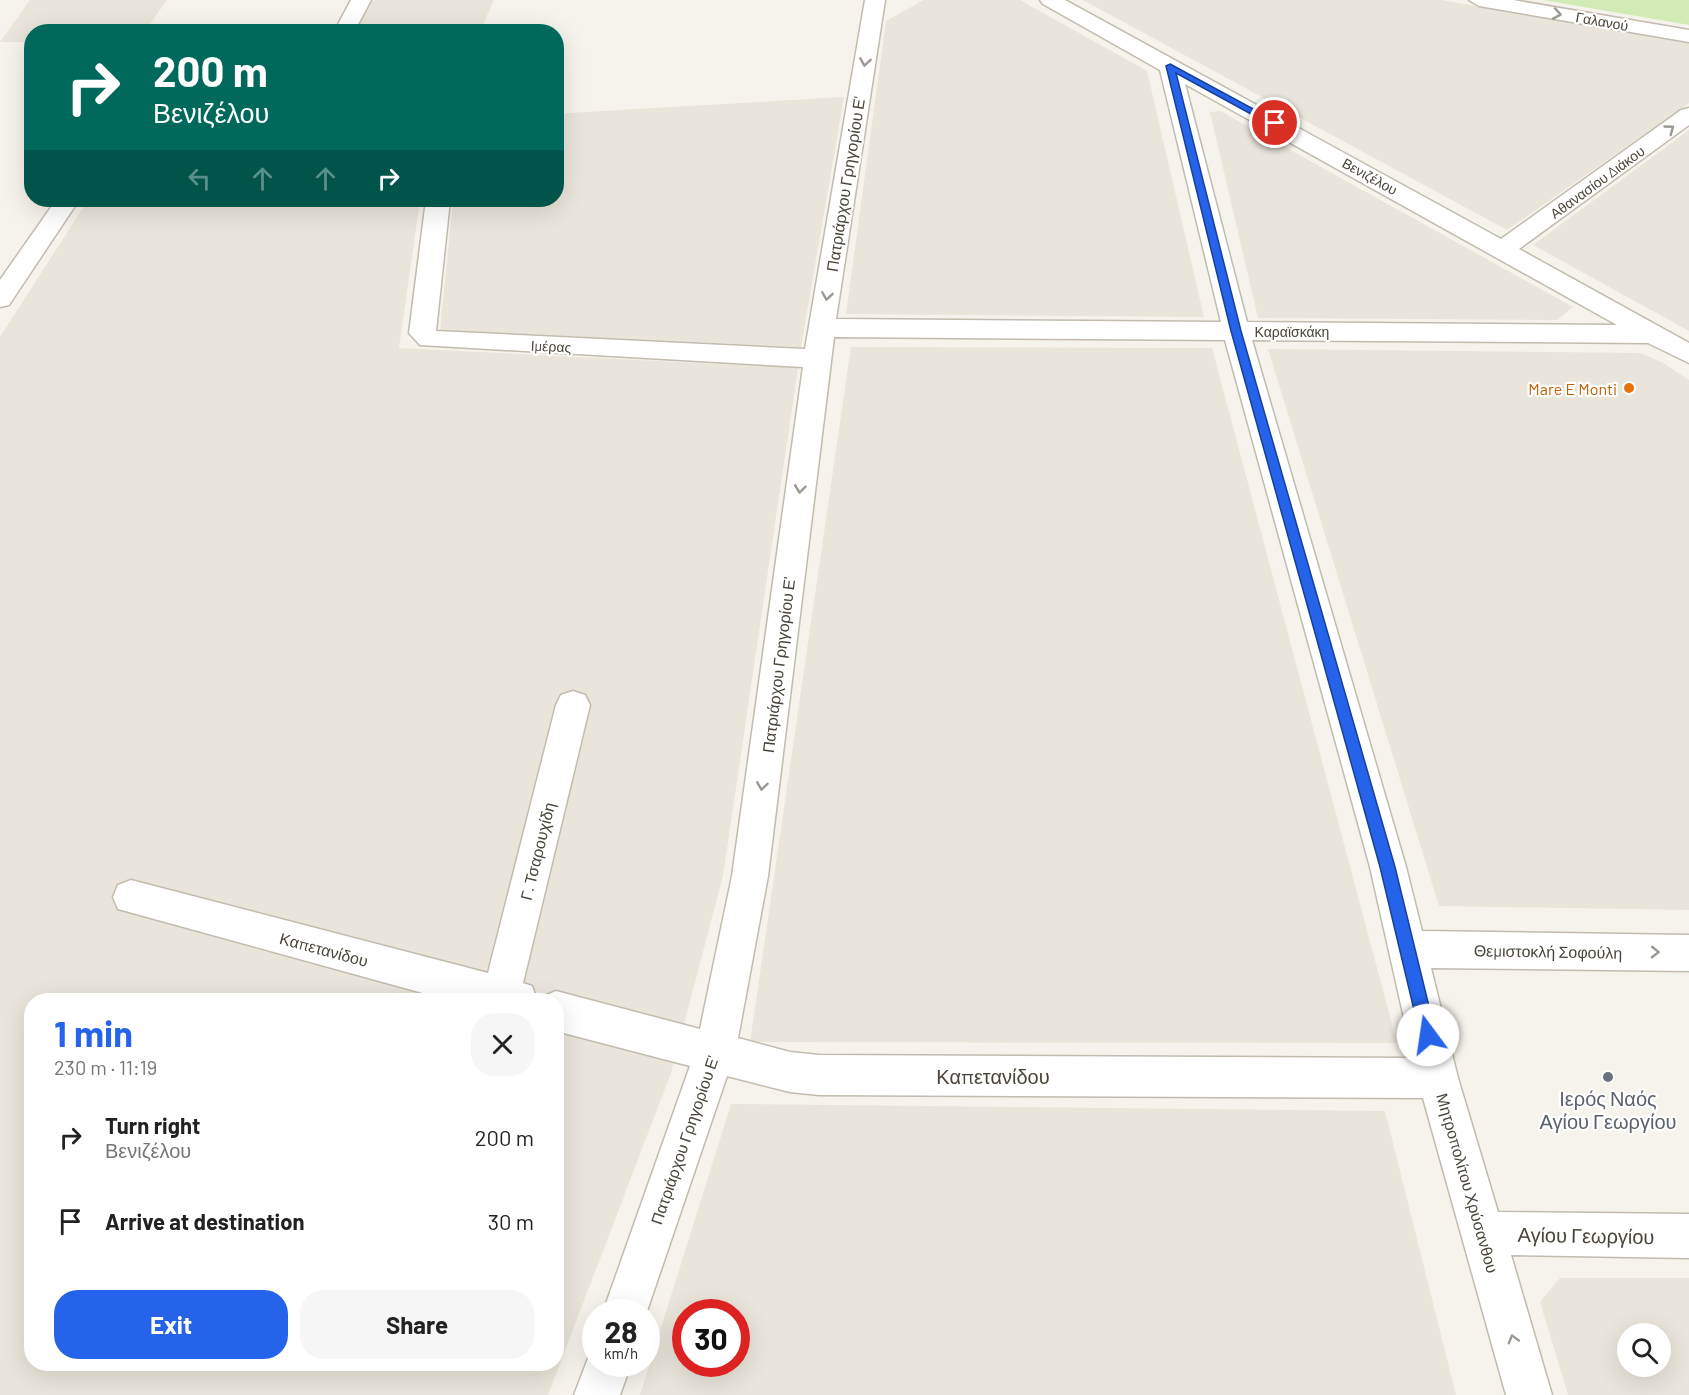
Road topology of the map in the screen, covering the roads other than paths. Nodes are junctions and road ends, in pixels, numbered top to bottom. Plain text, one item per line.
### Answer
1 (361, 0) edge
2 (1050, 0) edge
3 (1479, 0) edge
4 (877, 1) edge
5 (349, 24) edge
6 (1689, 36) edge
7 (1170, 66) junction
8 (1689, 115) edge
9 (62, 207) edge
10 (437, 207) edge
11 (1504, 249) junction
12 (0, 299) edge
13 (822, 328) junction
14 (1236, 331) junction
15 (1654, 334) junction
16 (1689, 354) edge
17 (817, 359) junction
18 (573, 705) dead end
19 (131, 897) dead end
20 (1407, 949) junction
21 (1689, 953) edge
22 (490, 993) edge
23 (510, 993) edge
24 (564, 1013) edge
25 (715, 1053) junction
26 (1438, 1078) junction
27 (1483, 1233) junction
28 (1689, 1236) edge
29 (630, 1299) edge
30 (603, 1377) edge
31 (597, 1395) edge
32 (1529, 1395) edge

1 - 5 street
2 - 7 street, Βενιζέλου
3 -> 6 street, Γαλανού
4 -> 13 street, Πατριάρχου Γρηγορίου Ε'
7 - 11 street, Βενιζέλου
7 - 14 street, Μητροπολίτου Χρύσανθου
11 -> 8 street, Αθανασίου Διάκου
9 - 12 street
10 - 17 street, Ιμέρας
11 - 15 street, Βενιζέλου
13 - 14 street, Καραϊσκάκη
13 - 17 street, Πατριάρχου Γρηγορίου Ε'
14 - 15 street, Καραϊσκάκη
14 - 20 street, Μητροπολίτου Χρύσανθου
15 - 16 street, Βενιζέλου
17 -> 25 street, Πατριάρχου Γρηγορίου Ε'
18 - 23 street, Γ. Τσαρουχίδη
19 - 22 street, Καπετανίδου
20 -> 21 street, Θεμιστοκλή Σοφούλη
20 - 26 street, Μητροπολίτου Χρύσανθου
24 - 25 street, Καπετανίδου
25 - 26 street, Καπετανίδου
25 - 29 street, Πατριάρχου Γρηγορίου Ε'
26 - 27 street, Μητροπολίτου Χρύσανθου
27 - 28 street, Αγίου Γεωργίου
32 -> 27 street, Μητροπολίτου Χρύσανθου
30 - 31 street

